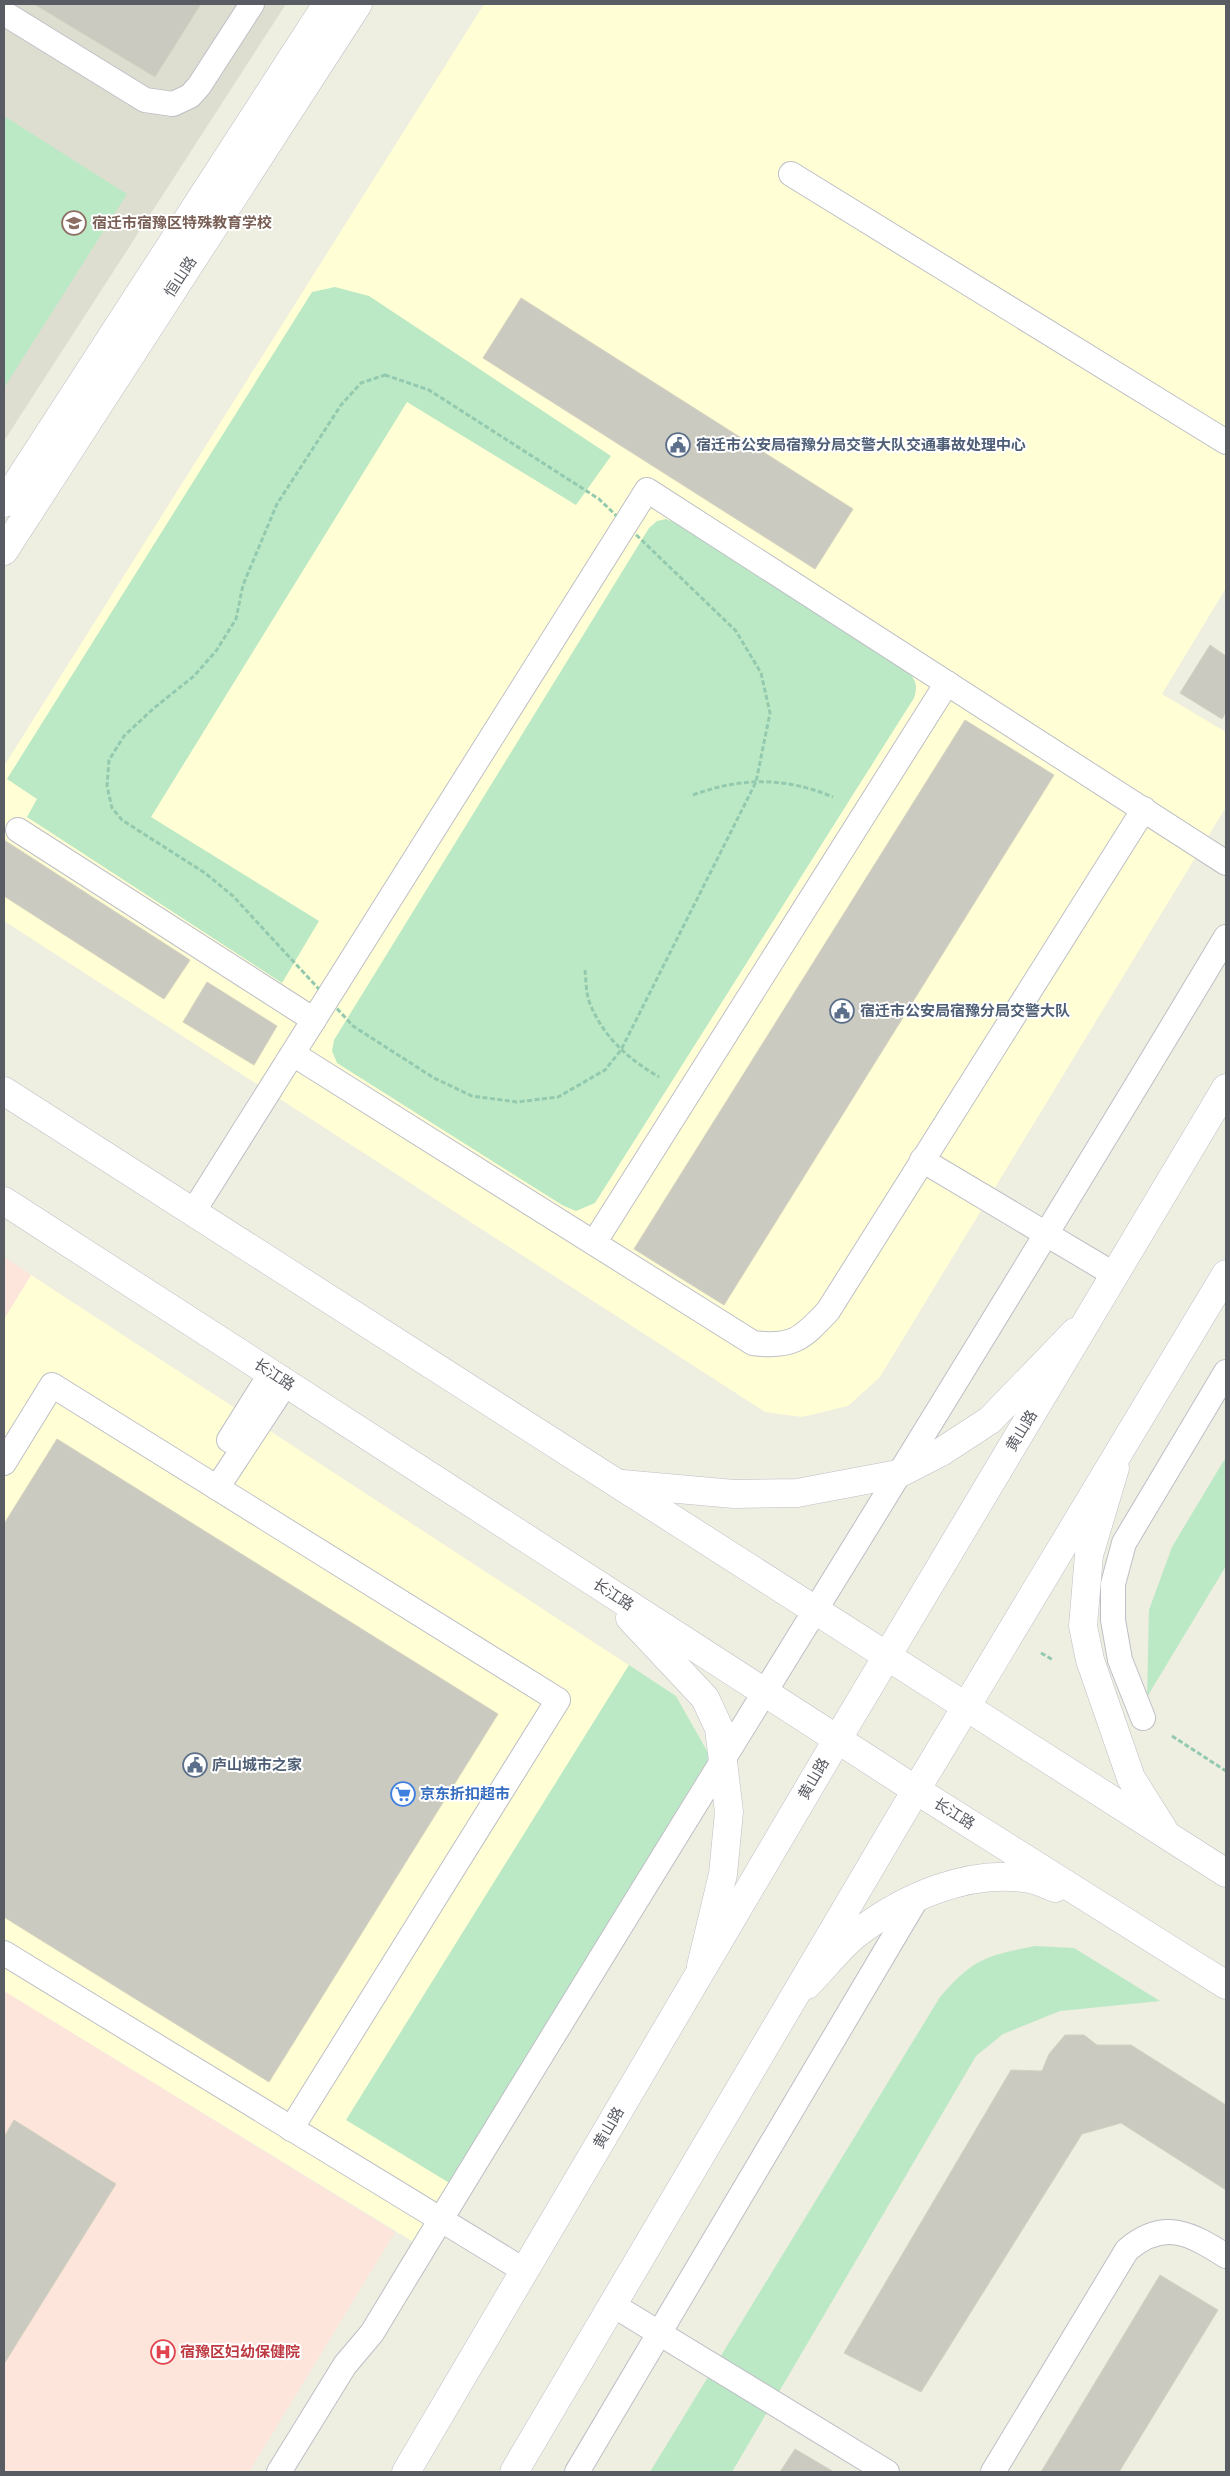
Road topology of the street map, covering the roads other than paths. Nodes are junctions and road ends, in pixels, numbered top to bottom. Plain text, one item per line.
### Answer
1 (252, 4) edge
2 (327, 4) edge
3 (358, 4) edge
4 (4, 13) edge
5 (791, 174) dead end
6 (1226, 442) edge
7 (4, 503) edge
8 (4, 551) edge
9 (947, 683) junction
10 (1144, 809) junction
11 (18, 830) dead end
12 (1226, 863) edge
13 (1226, 937) edge
14 (314, 1020) junction
15 (293, 1054) junction
16 (1226, 1088) edge
17 (4, 1091) edge
18 (922, 1160) junction
19 (4, 1201) edge
20 (193, 1212) junction
21 (1048, 1235) junction
22 (594, 1243) junction
23 (1226, 1274) edge
24 (1115, 1276) junction
25 (1090, 1317) junction
26 (1226, 1372) edge
27 (278, 1378) junction
28 (1121, 1449) junction
29 (4, 1463) edge
30 (898, 1474) junction
31 (210, 1484) junction
32 (618, 1484) junction
33 (599, 1586) junction
34 (815, 1610) junction
35 (887, 1656) junction
36 (764, 1693) junction
37 (965, 1707) junction
38 (1143, 1718) dead end
39 (837, 1740) junction
40 (724, 1756) junction
41 (916, 1790) junction
42 (1167, 1835) junction
43 (1226, 1873) edge
44 (917, 1898) junction
45 (1092, 1901) junction
46 (4, 1953) edge
47 (698, 1977) junction
48 (1226, 1985) edge
49 (792, 2000) junction
50 (291, 2129) junction
51 (441, 2220) junction
52 (1226, 2256) edge
53 (525, 2271) junction
54 (613, 2306) junction
55 (659, 2334) junction
56 (279, 2472) edge
57 (406, 2472) edge
58 (514, 2472) edge
59 (577, 2472) edge
60 (887, 2472) edge
61 (993, 2472) edge

1 - 4 lane
2 - 7 street, 恒山路
3 - 8 street, 恒山路
5 - 6 lane
9 - 10 lane
9 - 14 lane
9 - 22 lane
10 - 12 lane
10 - 18 lane
11 - 14 lane
13 - 21 lane
14 - 15 lane
15 - 20 lane
15 - 22 lane
16 - 24 street, 黄山路
17 - 20 street
18 - 21 lane
18 - 22 lane
19 - 27 street, 长江路
20 - 32 street
21 - 24 lane
21 - 30 lane
23 - 28 street
24 - 25 street, 黄山路
25 - 30 street
25 - 35 street, 黄山路
26 - 38 lane
27 - 31 lane
27 - 33 street, 长江路
28 - 37 street
28 - 42 street
29 - 31 lane
30 - 32 street
30 - 34 lane
31 - 50 lane
32 - 34 street
33 - 36 street, 长江路
33 - 40 street
34 - 35 street
34 - 36 lane
35 - 37 street
35 - 39 street, 黄山路
36 - 39 street, 长江路
36 - 40 lane
37 - 41 street
37 - 42 street
39 - 41 street, 长江路
39 - 47 street, 黄山路
40 - 47 street
40 - 51 lane
41 - 45 street, 长江路
41 - 49 street
42 - 43 street
44 - 45 street
44 - 49 street
44 - 55 lane
45 - 48 street, 长江路
46 - 50 lane
47 - 53 street, 黄山路
49 - 54 street
50 - 51 lane
51 - 53 lane
51 - 56 lane
52 - 61 lane
53 - 57 street, 黄山路
54 - 55 lane
54 - 58 street
55 - 59 lane
55 - 60 lane

